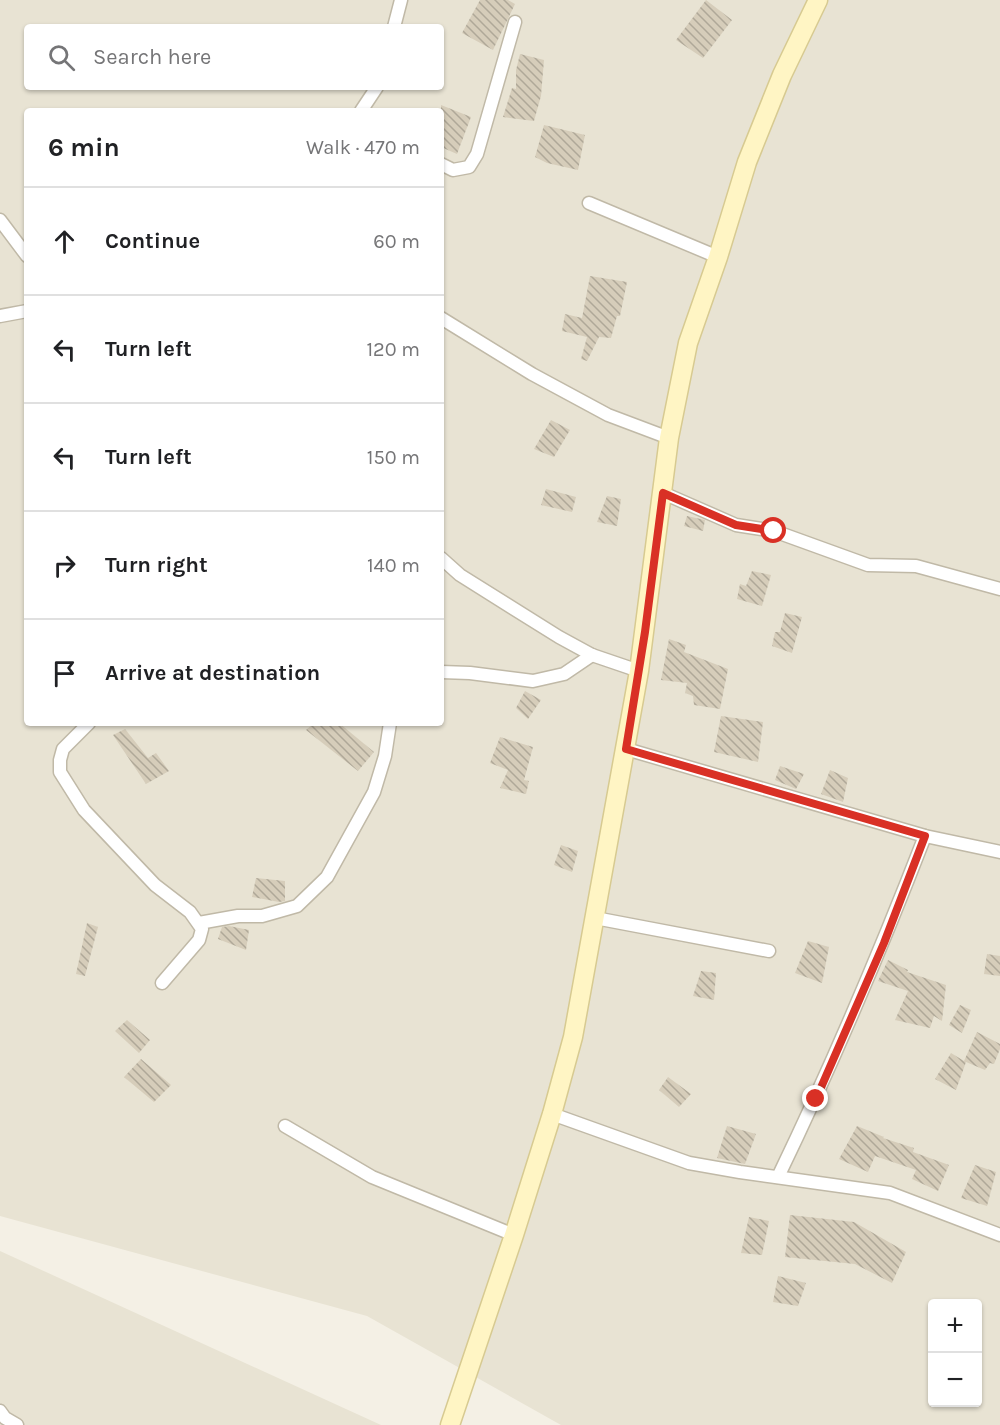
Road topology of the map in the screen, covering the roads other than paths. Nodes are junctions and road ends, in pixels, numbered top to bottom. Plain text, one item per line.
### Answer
1 (401, 0) edge
2 (818, 0) edge
3 (515, 22) dead end
4 (395, 24) edge
5 (375, 90) edge
6 (364, 108) edge
7 (444, 166) edge
8 (589, 203) dead end
9 (0, 220) edge
10 (24, 252) edge
11 (718, 257) junction
12 (24, 312) edge
13 (0, 316) edge
14 (444, 320) edge
15 (669, 438) junction
16 (663, 493) junction
17 (444, 561) edge
18 (1000, 589) edge
19 (592, 655) junction
20 (639, 671) junction
21 (444, 672) edge
22 (86, 726) edge
23 (390, 726) edge
24 (626, 749) junction
25 (925, 836) junction
26 (1000, 852) edge
27 (595, 918) junction
28 (199, 923) junction
29 (769, 951) dead end
30 (162, 983) dead end
31 (552, 1114) junction
32 (285, 1126) dead end
33 (778, 1177) junction
34 (1000, 1234) edge
35 (514, 1235) junction
36 (2, 1417) edge
37 (17, 1425) edge
38 (450, 1425) edge

1 - 4 street
2 - 11 main road
3 - 7 street
5 - 6 street
8 - 11 street
9 - 10 street
11 - 15 main road
12 - 13 street
14 - 15 street
15 - 16 main road
16 - 18 street
16 - 20 main road
17 - 19 street
19 - 20 street
19 - 21 street
20 - 24 main road
22 - 28 street
23 - 28 street
24 - 25 street
24 - 27 main road
25 - 26 street
25 - 33 street
27 - 29 street
27 - 31 main road
28 - 30 street
31 - 33 street
31 - 35 main road
32 - 35 street
33 - 34 street
35 - 38 main road
36 - 37 street

